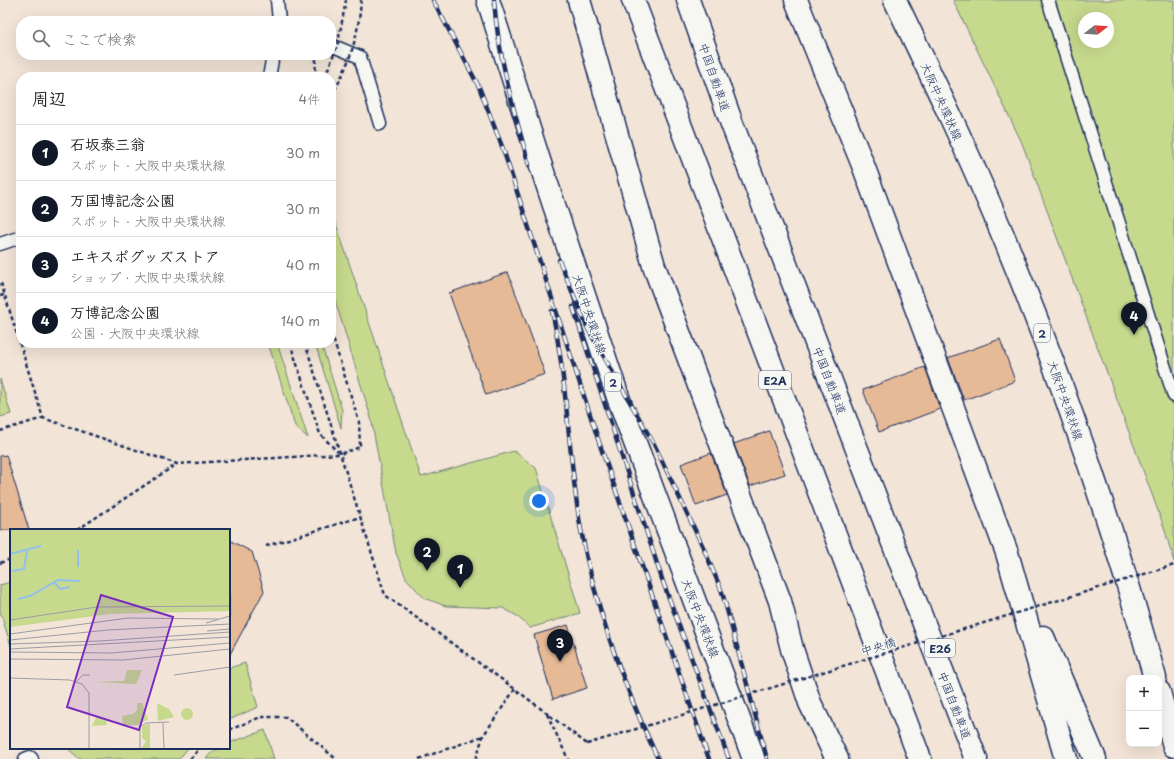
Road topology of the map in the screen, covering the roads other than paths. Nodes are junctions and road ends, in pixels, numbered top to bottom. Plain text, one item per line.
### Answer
1 (277, 0) edge
2 (488, 0) edge
3 (579, 0) edge
4 (633, 0) edge
5 (688, 0) edge
6 (796, 0) edge
7 (895, 0) edge
8 (1048, 0) edge
9 (279, 16) edge
10 (336, 46) edge
11 (272, 60) edge
12 (270, 72) edge
13 (380, 124) dead end
14 (16, 239) edge
15 (0, 244) edge
16 (1174, 396) edge
17 (890, 536) junction
18 (1007, 553) junction
19 (1154, 675) edge
20 (1162, 703) edge
21 (1174, 746) edge
22 (25, 759) edge
23 (32, 759) edge
24 (754, 759) edge
25 (837, 759) edge
26 (920, 759) edge
27 (976, 759) edge
28 (990, 759) edge
29 (1066, 759) edge
30 (1095, 759) edge

1 - 9 lane
2 - 24 main road, 大阪中央環状線 / 2
3 - 25 main road
4 - 26 main road, E2A
5 - 17 main road, 中国自動車道
6 - 18 main road
7 - 19 main road, 大阪中央環状線 / 2
8 - 16 lane
10 - 13 lane
11 - 12 lane
14 - 15 lane
17 - 27 main road, 中国自動車道
17 - 28 main road, E26
18 - 29 main road
18 - 30 main road
20 - 21 main road
22 - 23 lane

